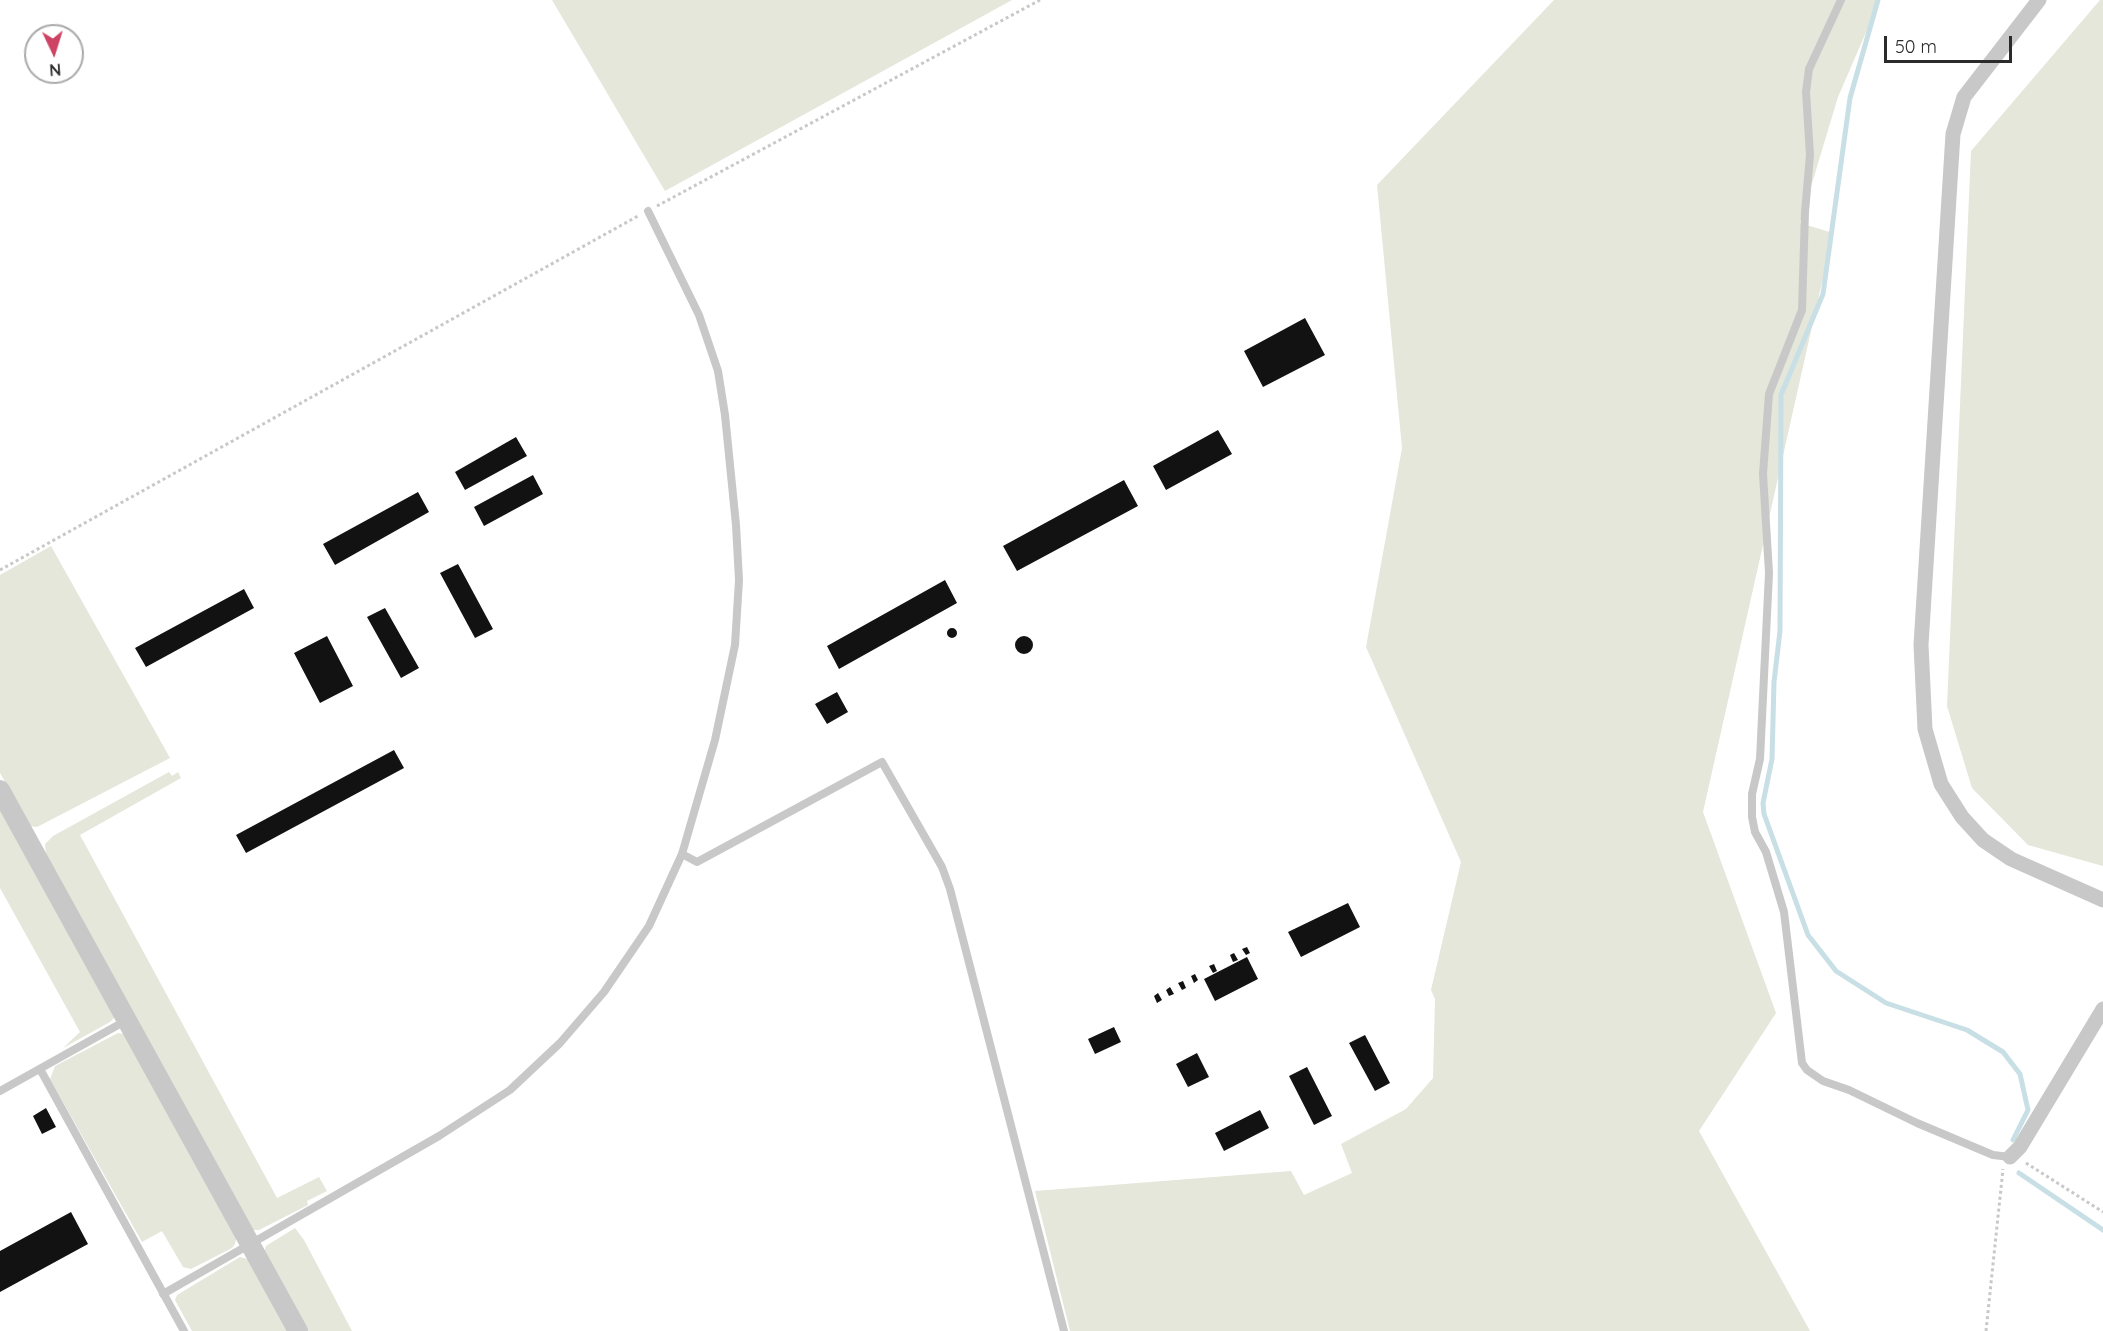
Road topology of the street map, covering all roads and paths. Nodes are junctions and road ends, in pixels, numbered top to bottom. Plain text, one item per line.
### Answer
1 (1040, 0) edge
2 (1841, 0) edge
3 (2039, 0) edge
4 (648, 211) junction
5 (0, 570) edge
6 (0, 790) edge
7 (682, 854) junction
8 (2103, 900) edge
9 (2103, 1009) edge
10 (128, 1020) junction
11 (40, 1069) junction
12 (0, 1091) edge
13 (2010, 1157) junction
14 (2103, 1212) edge
15 (251, 1244) junction
16 (163, 1294) junction
17 (184, 1331) edge
18 (298, 1331) edge
19 (1064, 1331) edge
20 (1986, 1331) edge

1 - 4 path
2 - 13 lane
3 - 8 street
4 - 5 path
4 - 7 lane
6 - 10 street
7 - 15 lane
7 - 19 lane
9 - 13 street
10 - 11 lane
10 - 15 street
11 - 12 lane
11 - 16 lane
13 - 14 path
13 - 20 path
15 - 16 lane
15 - 18 street
16 - 17 lane

